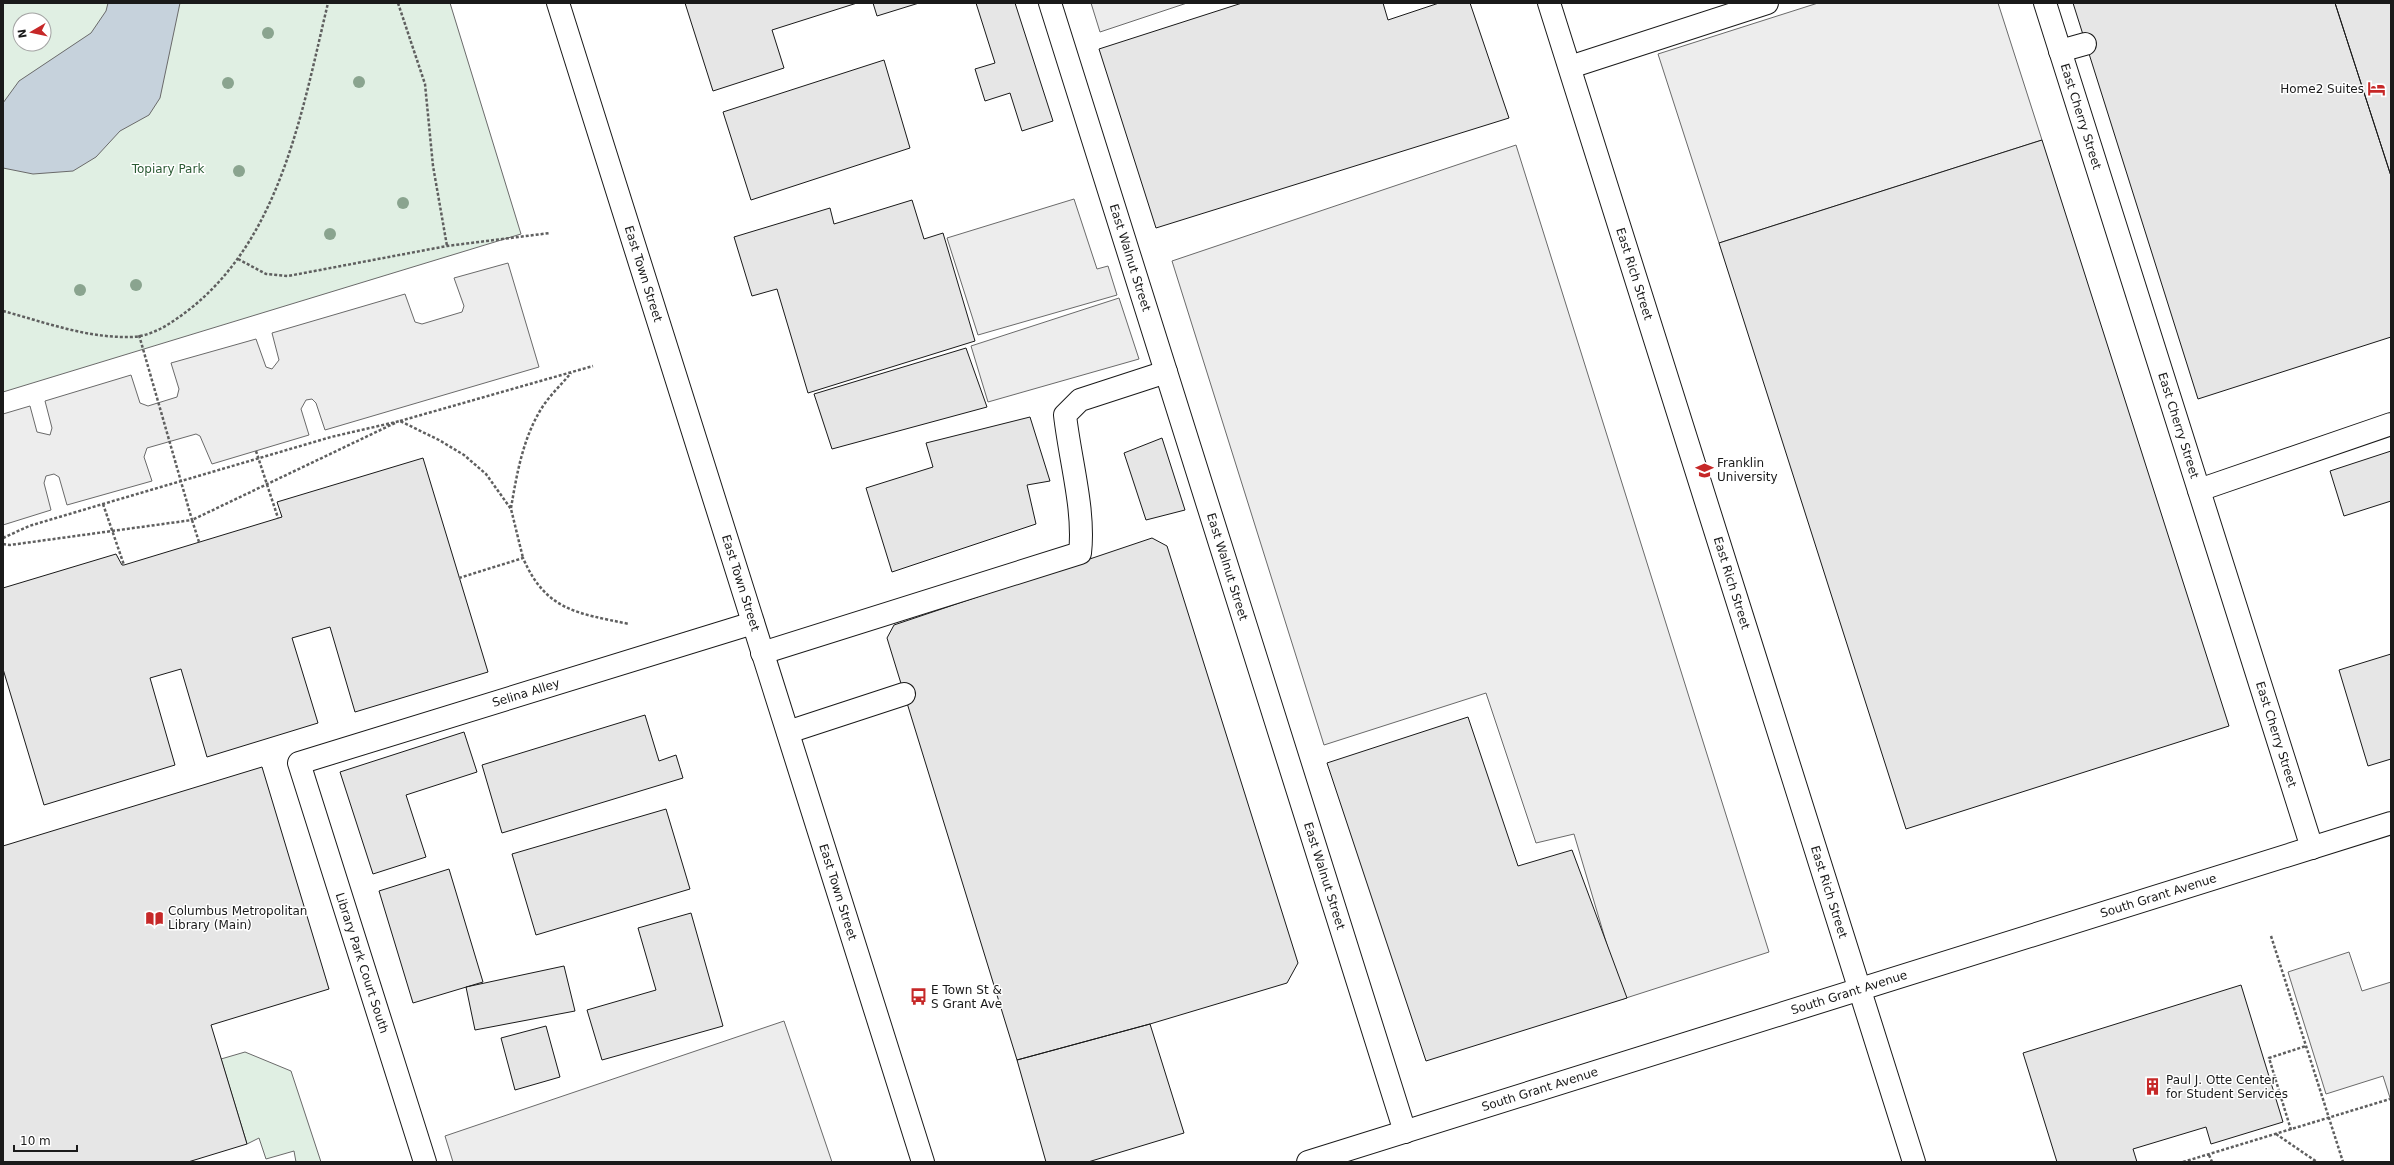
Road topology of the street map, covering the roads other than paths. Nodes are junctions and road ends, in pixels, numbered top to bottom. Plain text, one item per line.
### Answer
1 (558, 3) edge
2 (1050, 3) edge
3 (1549, 3) edge
4 (1767, 3) edge
5 (2044, 3) edge
6 (2085, 44) dead end
7 (2060, 51) junction
8 (1570, 67) junction
9 (1166, 372) junction
10 (2391, 424) edge
11 (2199, 490) junction
12 (753, 623) junction
13 (762, 653) junction
14 (904, 694) dead end
15 (788, 732) junction
16 (299, 763) joint
17 (2391, 823) edge
18 (2312, 848) junction
19 (1860, 990) junction
20 (1405, 1132) junction
21 (425, 1162) edge
22 (923, 1162) edge
23 (1308, 1162) edge
24 (1914, 1162) edge

1 - 12 street, East Town Street
2 - 9 street, East Walnut Street
3 - 8 street, East Rich Street
4 - 8 street
5 - 7 street, East Cherry Street
6 - 7 street
7 - 11 street, East Cherry Street
8 - 19 street, East Rich Street
9 - 13 street
9 - 20 street, East Walnut Street
10 - 11 street
11 - 18 street, East Cherry Street
12 - 13 street, East Town Street
12 - 16 street, Selina Alley
13 - 15 street, East Town Street
14 - 15 street
15 - 22 street, East Town Street
16 - 21 street, Library Park Court South
17 - 18 street, South Grant Avenue
18 - 19 street, South Grant Avenue
19 - 20 street, South Grant Avenue
19 - 24 street, East Rich Street
20 - 23 street, South Grant Avenue

